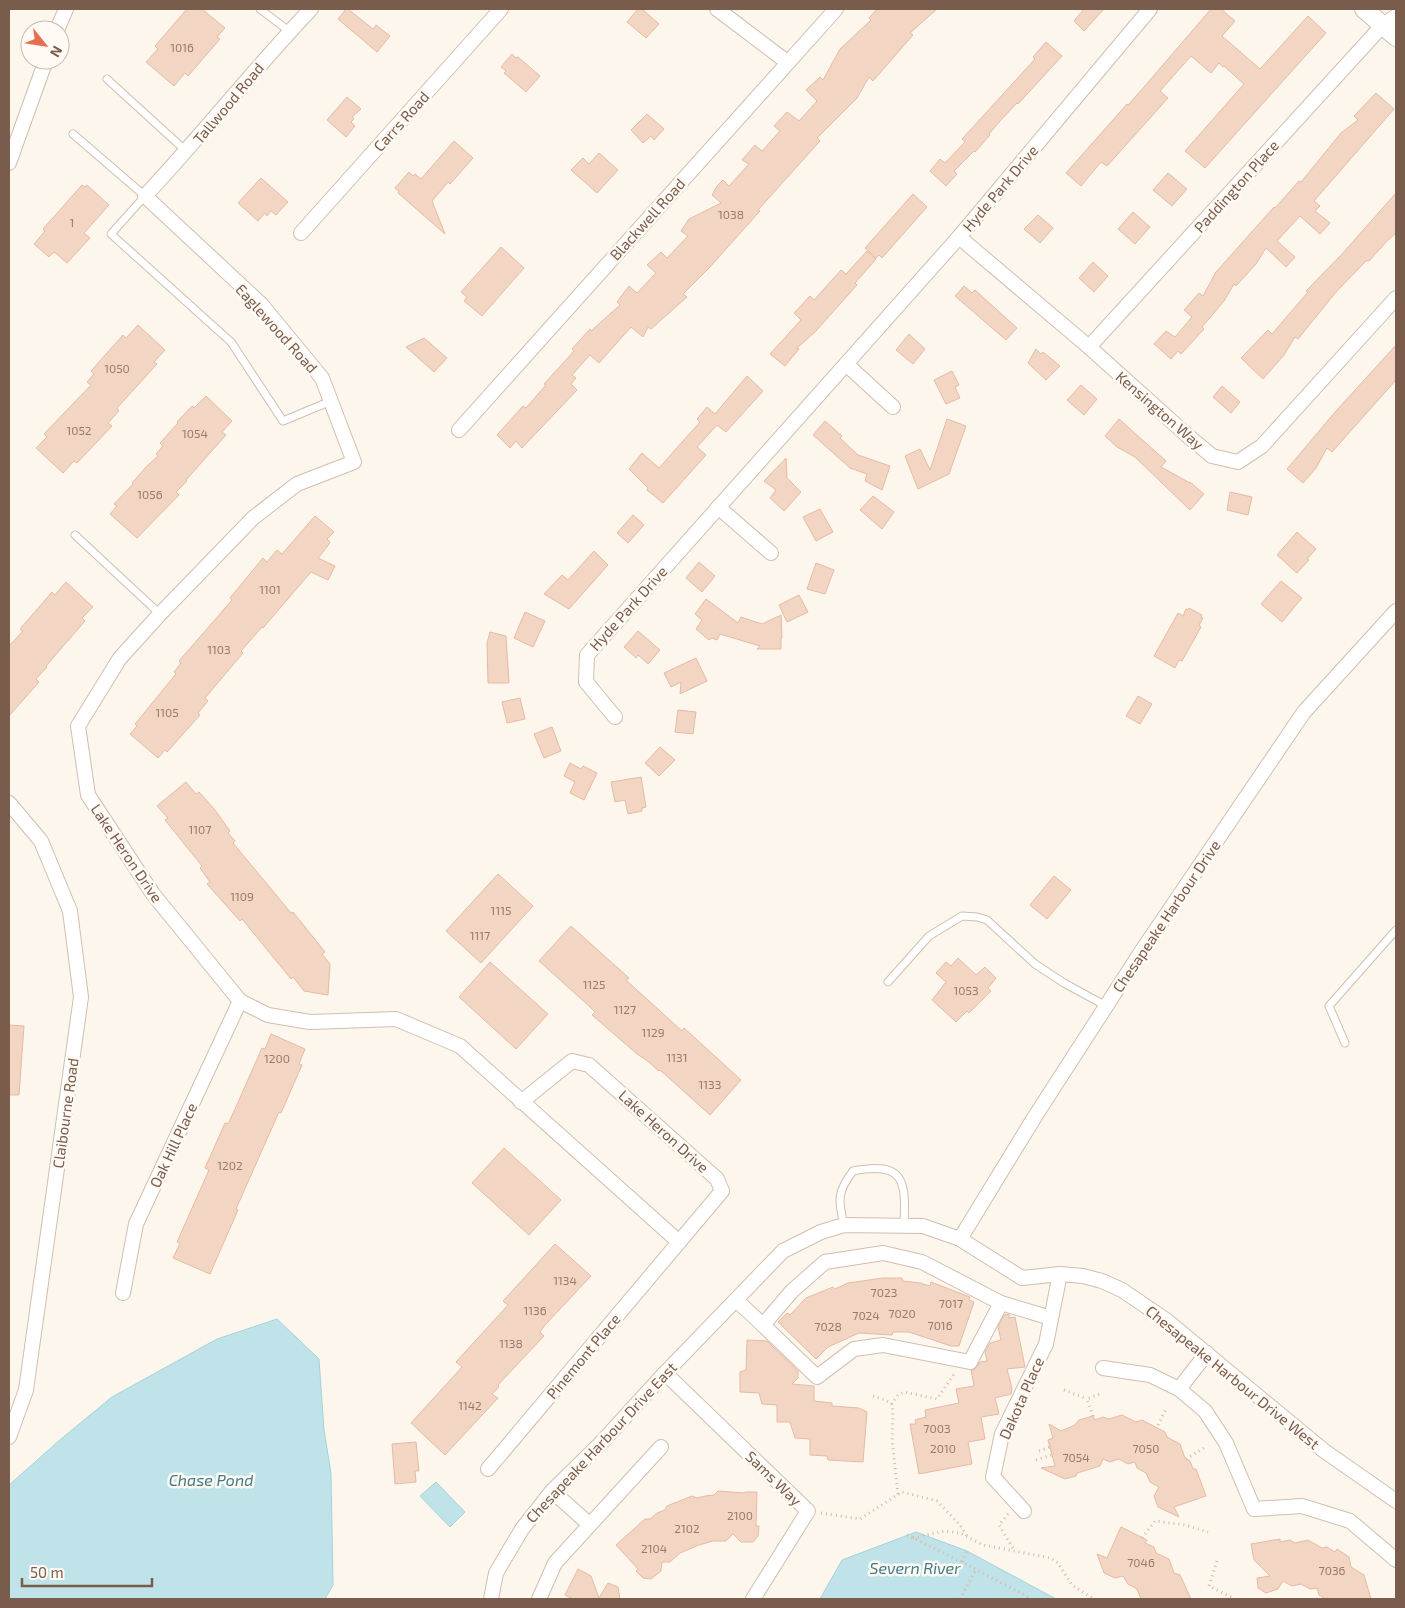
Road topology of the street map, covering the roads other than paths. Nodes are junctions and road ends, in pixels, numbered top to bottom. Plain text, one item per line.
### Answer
1 (260, 9) edge
2 (311, 9) edge
3 (501, 9) edge
4 (717, 9) edge
5 (836, 9) edge
6 (1150, 9) edge
7 (1364, 9) edge
8 (1392, 26) edge
9 (289, 32) junction
10 (787, 62) junction
11 (42, 70) edge
12 (107, 79) dead end
13 (73, 134) dead end
14 (186, 152) junction
15 (9, 163) edge
16 (145, 196) junction
17 (301, 233) dead end
18 (959, 237) junction
19 (1396, 298) edge
20 (1089, 347) junction
21 (846, 364) junction
22 (331, 401) junction
23 (892, 407) dead end
24 (459, 430) dead end
25 (354, 462) joint
26 (718, 507) junction
27 (75, 535) dead end
28 (771, 554) dead end
29 (1396, 611) edge
30 (160, 614) junction
31 (615, 717) dead end
32 (9, 803) edge
33 (1396, 930) edge
34 (888, 982) dead end
35 (240, 1001) junction
36 (1106, 1006) junction
37 (1345, 1043) dead end
38 (521, 1102) junction
39 (844, 1225) junction
40 (904, 1225) junction
41 (960, 1239) junction
42 (679, 1242) junction
43 (1060, 1274) junction
44 (123, 1293) dead end
45 (736, 1300) junction
46 (1001, 1303) junction
47 (1051, 1318) junction
48 (763, 1325) junction
49 (1207, 1353) junction
50 (1103, 1368) dead end
51 (664, 1373) junction
52 (1180, 1390) junction
53 (9, 1437) edge
54 (661, 1447) dead end
55 (488, 1469) dead end
56 (552, 1491) junction
57 (1396, 1501) edge
58 (1021, 1507) road end
59 (589, 1524) junction
60 (1396, 1560) edge
61 (491, 1599) edge
62 (539, 1599) edge
63 (753, 1599) edge

1 - 9 lane
2 - 9 street, Tallwood Road
3 - 17 street, Carrs Road
4 - 10 street
5 - 10 street, Blackwell Road
6 - 18 street, Hyde Park Drive
7 - 8 street
8 - 20 street, Paddington Place
9 - 14 street, Tallwood Road
10 - 24 street, Blackwell Road
11 - 15 street
12 - 14 lane
13 - 16 lane
14 - 16 street, Tallwood Road
16 - 22 street, Eaglewood Road
16 - 22 lane
18 - 20 street, Kensington Way
18 - 21 street, Hyde Park Drive
19 - 20 street, Kensington Way
21 - 23 street
21 - 26 street, Hyde Park Drive
22 - 25 street, Eaglewood Road
25 - 30 street, Lake Heron Drive
26 - 28 street
26 - 31 street, Hyde Park Drive
27 - 30 lane
29 - 36 street, Chesapeake Harbour Drive
30 - 35 street, Lake Heron Drive
32 - 53 street, Claibourne Road
33 - 37 lane
34 - 36 lane
35 - 38 street, Lake Heron Drive
35 - 44 street, Oak Hill Place
36 - 41 street, Chesapeake Harbour Drive
38 - 42 street, Lake Heron Drive
38 - 42 street, Lake Heron Drive
39 - 40 street, Chesapeake Harbour Drive East
39 - 40 lane
39 - 45 street, Chesapeake Harbour Drive East
40 - 41 street, Chesapeake Harbour Drive East
41 - 43 street, Chesapeake Harbour Drive East
42 - 55 street, Pinemont Place
43 - 47 street, Dakota Place
43 - 49 street, Chesapeake Harbour Drive West
45 - 48 street
45 - 51 street, Chesapeake Harbour Drive East
46 - 47 street
46 - 48 street
46 - 48 street
47 - 58 street, Dakota Place
49 - 52 street
49 - 57 street, Chesapeake Harbour Drive West
50 - 52 street
51 - 56 street, Chesapeake Harbour Drive East
51 - 63 street, Sams Way
52 - 60 street
54 - 59 street
56 - 59 street
56 - 61 street, Chesapeake Harbour Drive East
59 - 62 street

